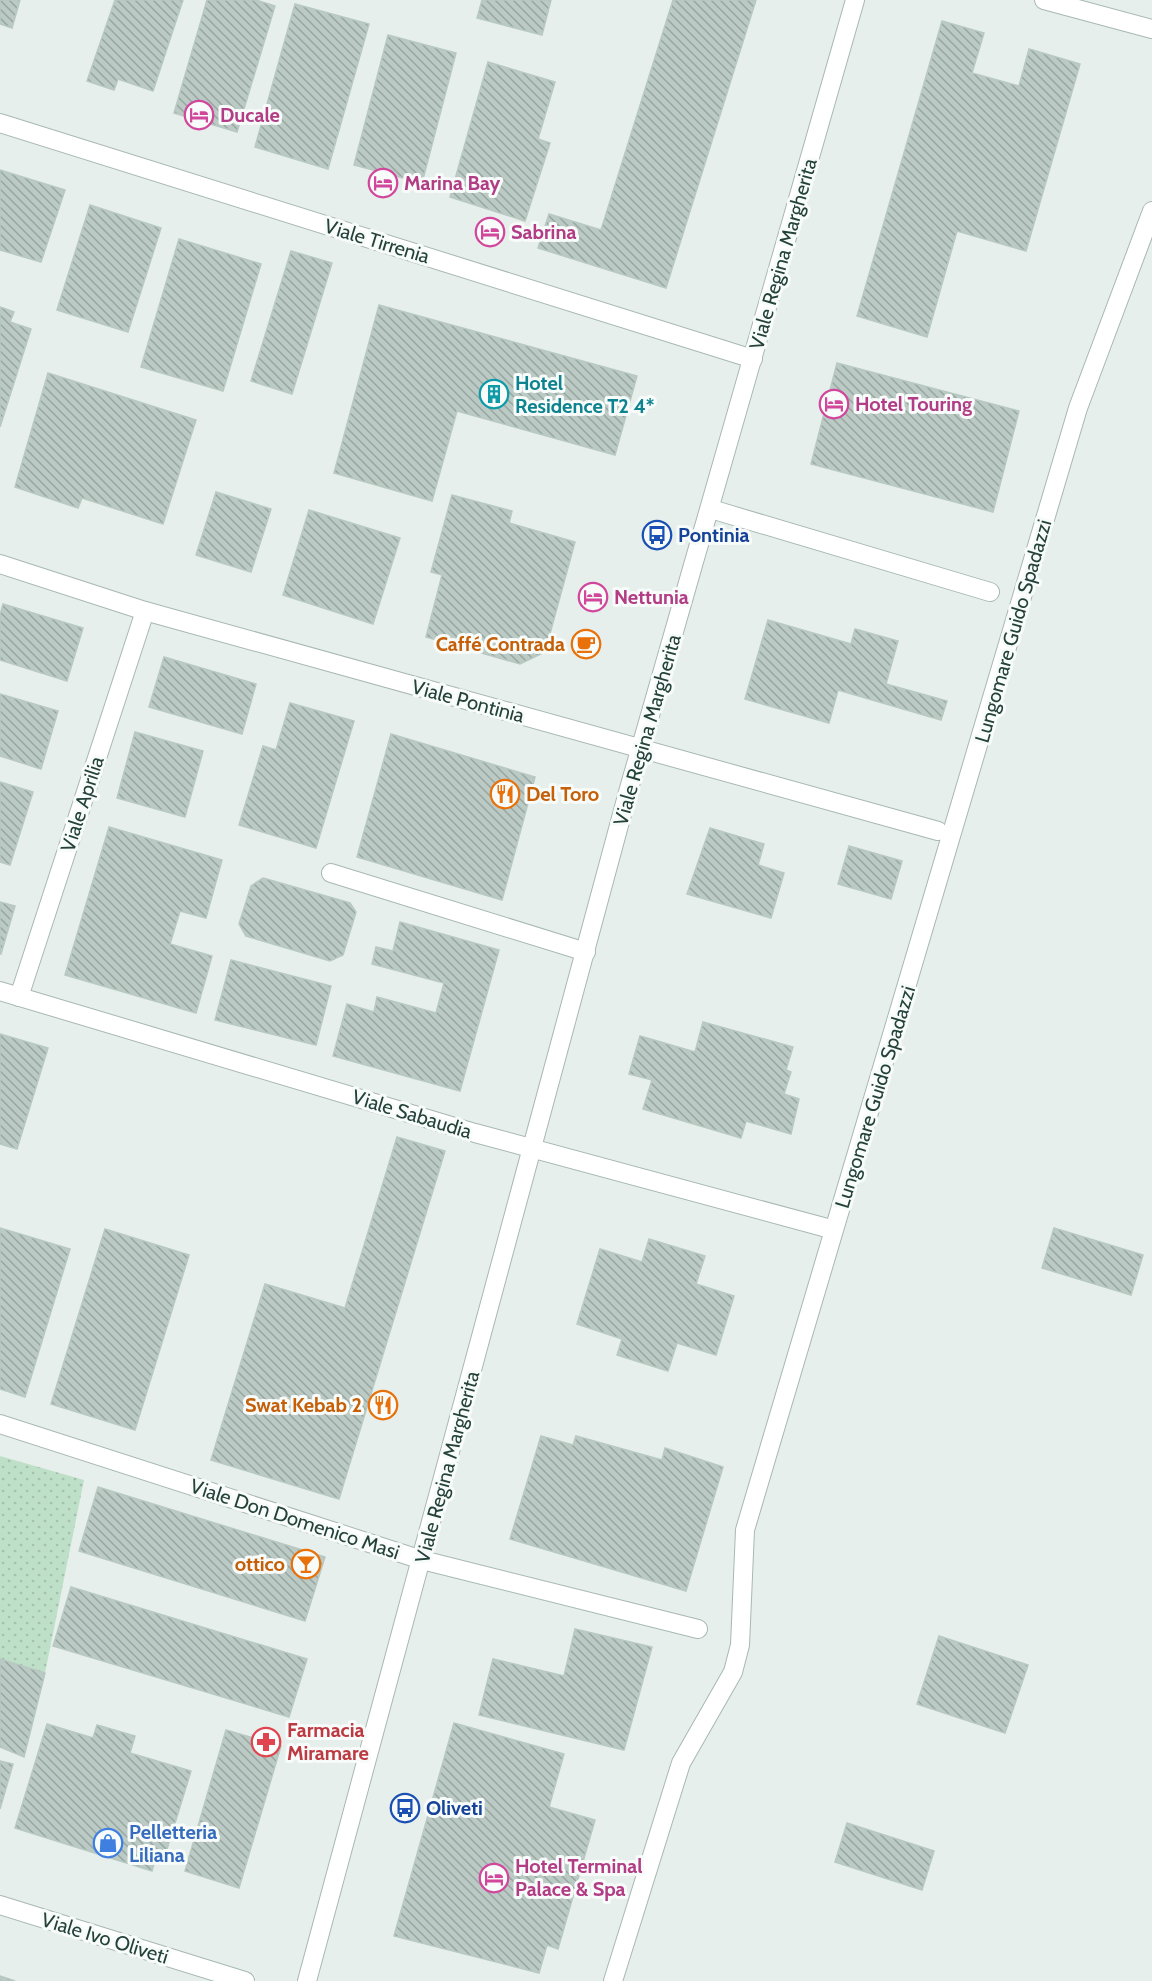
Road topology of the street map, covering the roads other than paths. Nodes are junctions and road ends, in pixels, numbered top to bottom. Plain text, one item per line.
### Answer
1 (855, 0) edge
2 (1044, 0) edge
3 (1152, 29) edge
4 (0, 123) edge
5 (1152, 211) edge
6 (753, 359) junction
7 (711, 509) junction
8 (0, 564) edge
9 (990, 592) dead end
10 (145, 611) junction
11 (640, 748) junction
12 (938, 831) dead end
13 (331, 873) dead end
14 (586, 952) junction
15 (0, 991) edge
16 (19, 997) junction
17 (533, 1149) junction
18 (827, 1228) dead end
19 (0, 1424) edge
20 (422, 1560) junction
21 (698, 1629) dead end
22 (0, 1905) edge
23 (245, 1981) edge
24 (307, 1981) edge
25 (614, 1981) edge

1 - 6 street, Viale Regina Margherita
2 - 3 street
4 - 6 street, Viale Tirrenia
5 - 25 street, Lungomare Guido Spadazzi
6 - 7 street, Viale Regina Margherita
7 - 9 street
7 - 11 street, Viale Regina Margherita
8 - 10 street, Viale Pontinia
10 - 11 street, Viale Pontinia
10 - 16 street, Viale Aprilia
11 - 12 street, Viale Pontinia
11 - 14 street, Viale Regina Margherita
13 - 14 street
14 - 17 street, Viale Regina Margherita
15 - 16 street, Viale Sabaudia
16 - 17 street, Viale Sabaudia
17 - 18 street, Viale Sabaudia
17 - 20 street, Viale Regina Margherita
19 - 20 street, Viale Don Domenico Masi
20 - 21 street, Viale Don Domenico Masi
20 - 24 street, Viale Regina Margherita
22 - 23 street, Viale Ivo Oliveti

